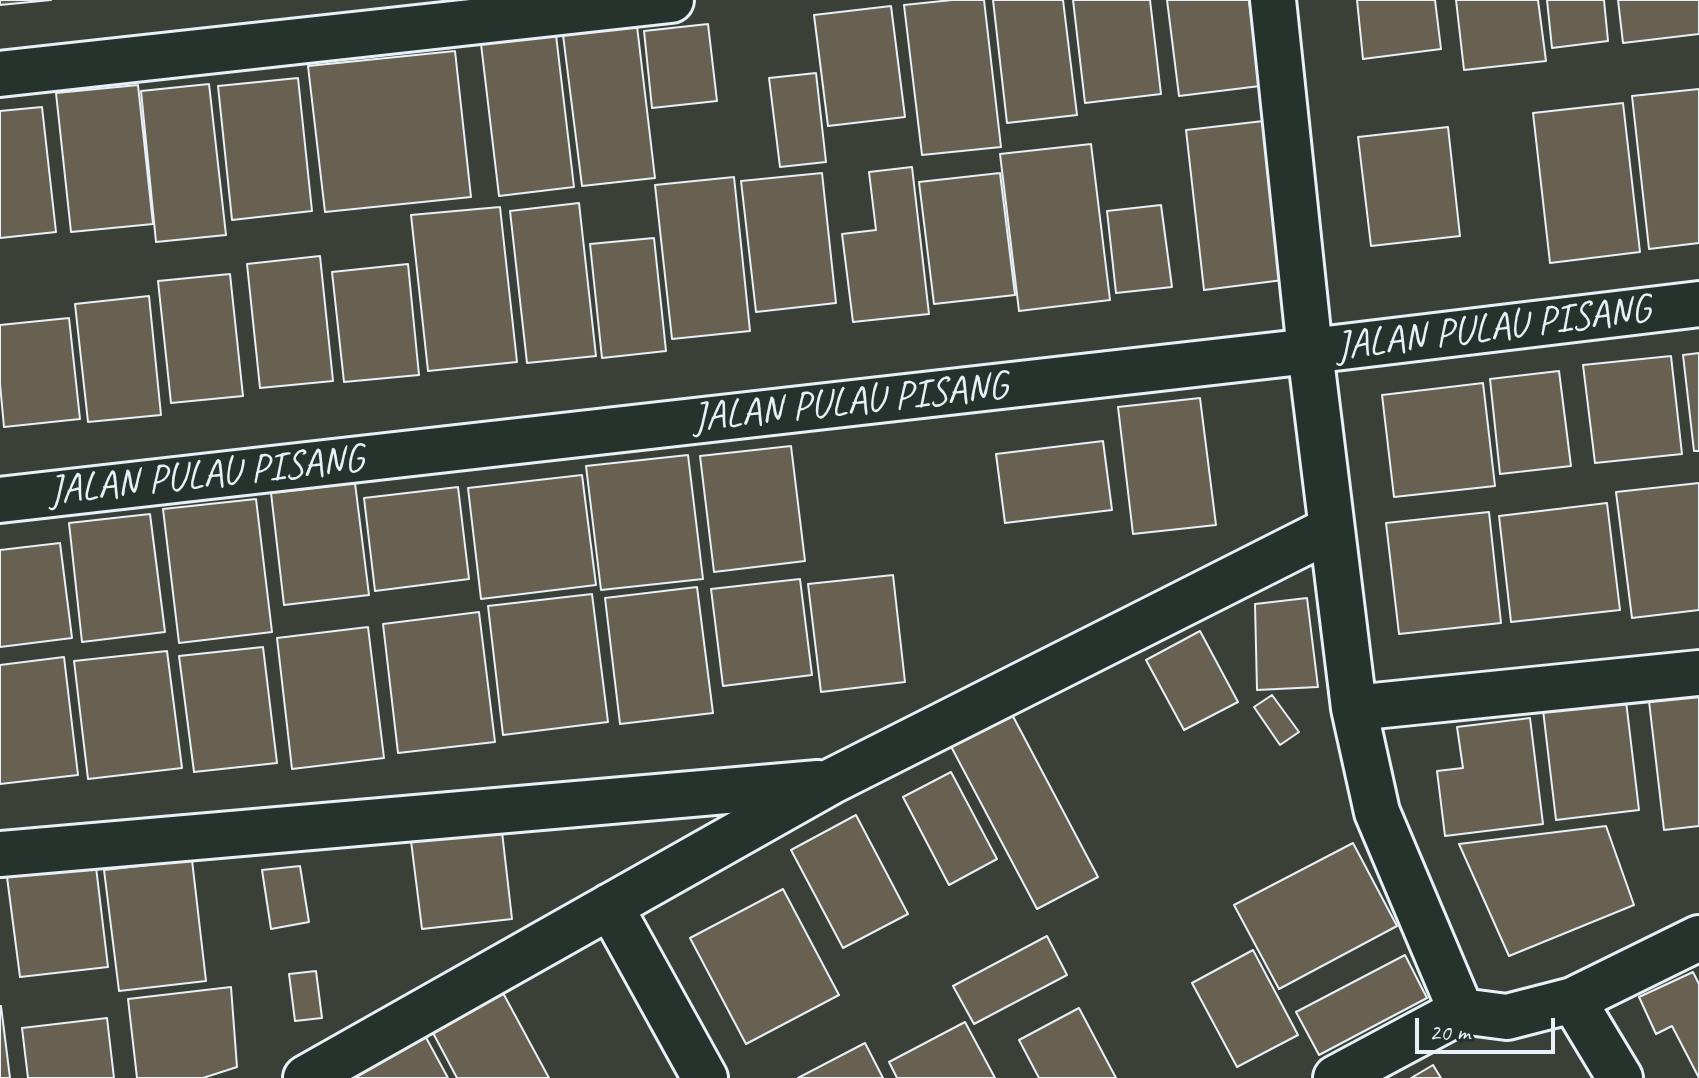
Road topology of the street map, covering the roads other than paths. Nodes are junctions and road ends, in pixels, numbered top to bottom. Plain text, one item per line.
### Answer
1 (671, 0) edge
2 (1273, 0) edge
3 (0, 74) edge
4 (1699, 304) edge
5 (1310, 351) junction
6 (0, 500) edge
7 (1331, 529) junction
8 (1699, 673) edge
9 (1354, 708) junction
10 (832, 781) junction
11 (0, 854) edge
12 (610, 906) junction
13 (1699, 938) edge
14 (1573, 1000) junction
15 (1461, 1011) junction
16 (306, 1078) edge
17 (705, 1078) edge
18 (1336, 1078) edge
19 (1620, 1078) edge

1 - 3 street
2 - 5 street
4 - 5 street, JALAN PULAU PISANG
5 - 6 street, JALAN PULAU PISANG
5 - 7 street
7 - 9 street
7 - 10 street
8 - 9 street
9 - 15 street
10 - 11 street
10 - 12 street
12 - 16 street
12 - 17 street
13 - 14 street
14 - 15 street
14 - 19 street
15 - 18 street

